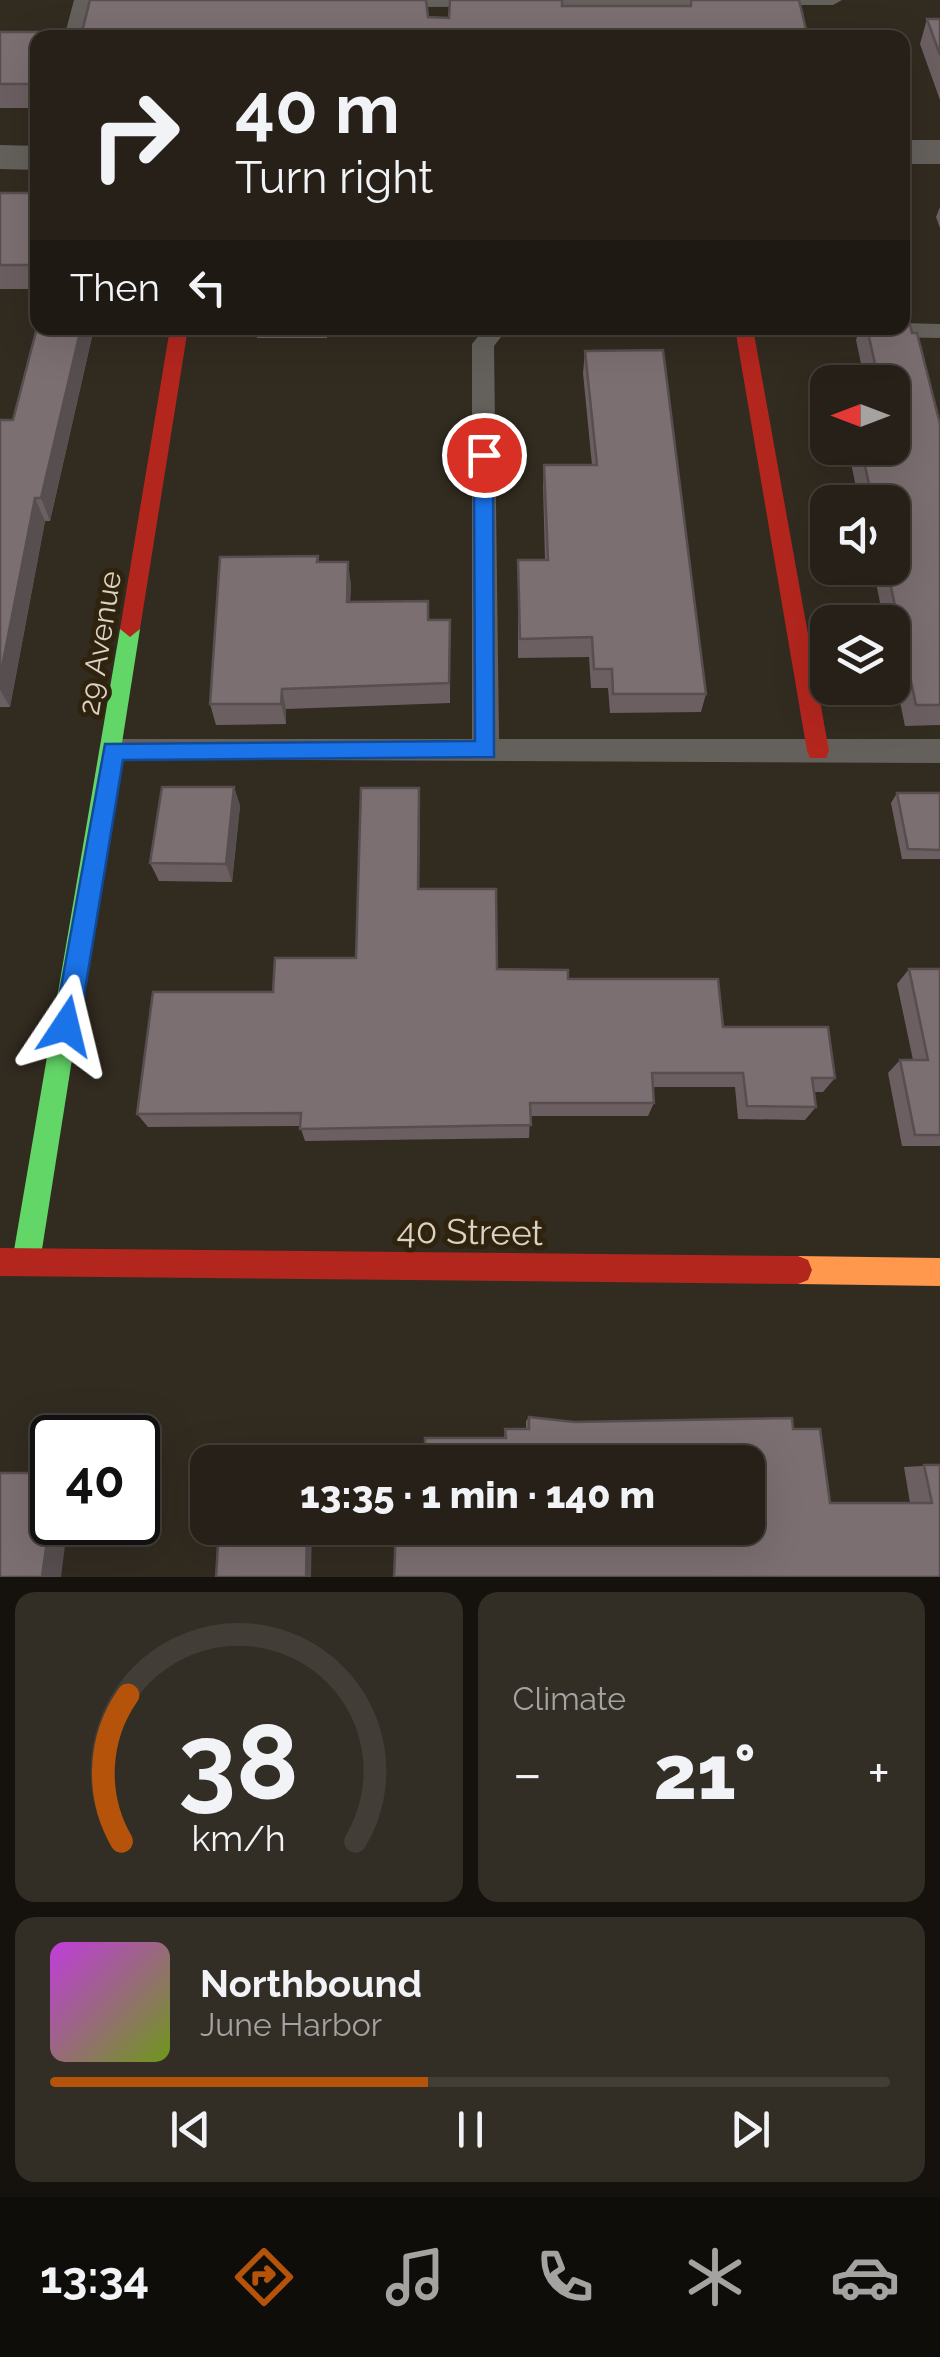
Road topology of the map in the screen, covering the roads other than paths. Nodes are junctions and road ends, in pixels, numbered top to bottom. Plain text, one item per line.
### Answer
1 (83, 0) edge
2 (754, 0) edge
3 (834, 0) edge
4 (142, 1) edge
5 (734, 1) edge
6 (379, 2) edge
7 (75, 30) edge
8 (910, 152) edge
9 (940, 152) edge
10 (0, 157) edge
11 (30, 158) edge
12 (910, 330) edge
13 (940, 331) edge
14 (178, 335) edge
15 (490, 335) edge
16 (745, 335) edge
17 (113, 750) junction
18 (486, 750) junction
19 (818, 750) junction
20 (940, 752) edge
21 (0, 1262) edge
22 (26, 1262) junction
23 (940, 1272) edge

1 - 4 lane
1 - 7 lane
2 - 3 lane
5 - 6 lane
8 - 9 street
10 - 11 street
12 - 13 lane
14 - 17 street, 29 Avenue
15 - 18 lane
16 - 19 street
17 - 18 lane
17 - 22 street, 29 Avenue
18 - 19 lane
19 - 20 lane
21 - 22 street, 40 Street
22 - 23 street, 40 Street

